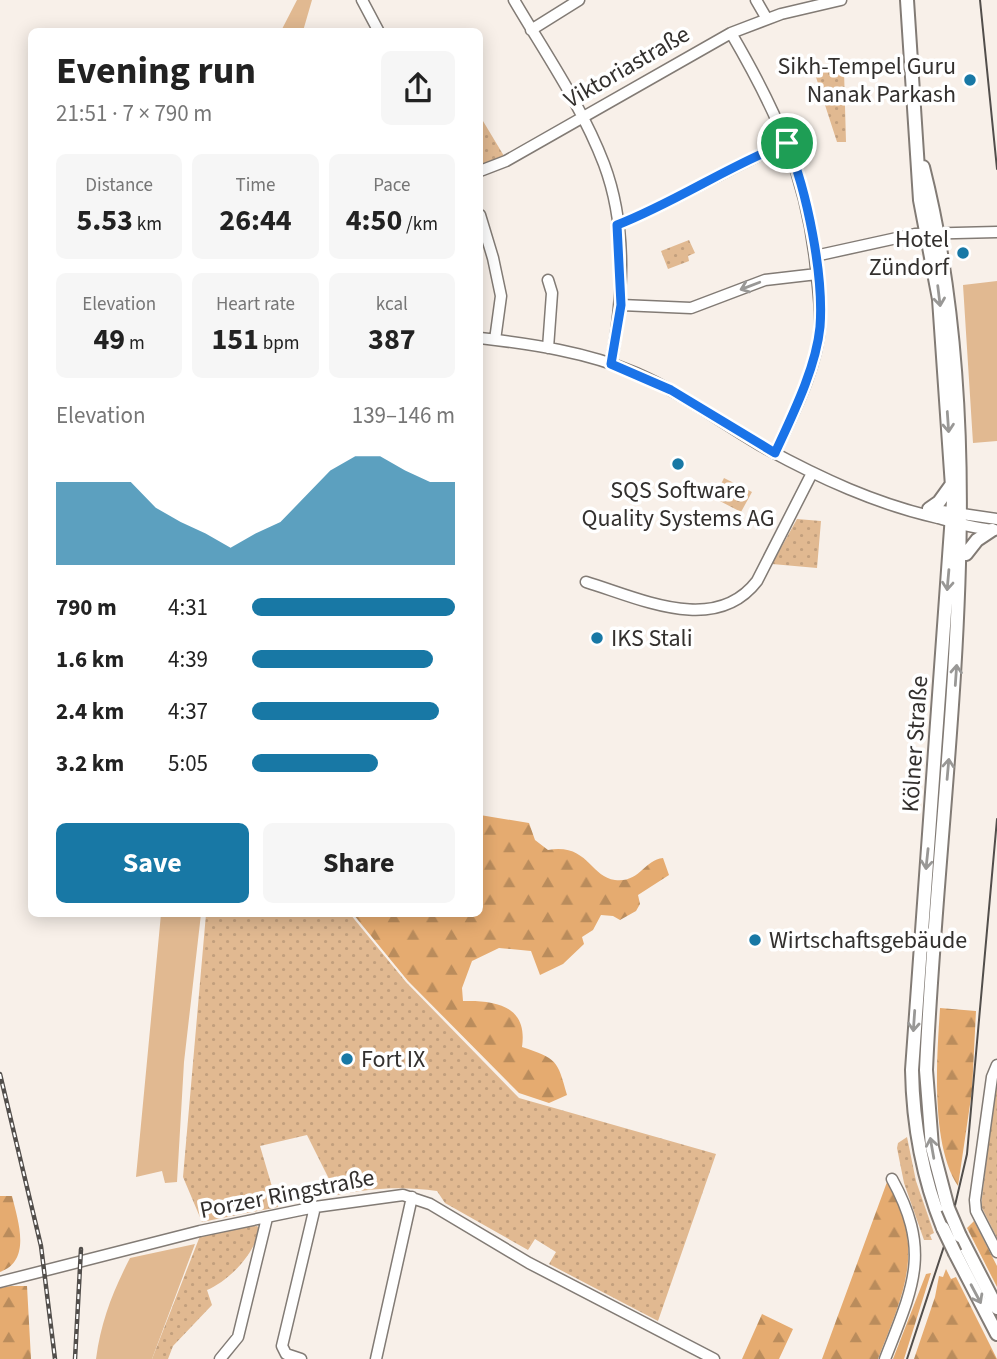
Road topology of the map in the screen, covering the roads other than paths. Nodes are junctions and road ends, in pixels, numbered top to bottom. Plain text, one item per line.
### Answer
1 (362, 0) edge
2 (514, 0) edge
3 (579, 0) edge
4 (756, 0) edge
5 (841, 0) edge
6 (907, 0) edge
7 (767, 19) junction
8 (377, 28) edge
9 (531, 30) junction
10 (731, 33) junction
11 (582, 118) junction
12 (787, 143) junction
13 (483, 170) edge
14 (483, 224) edge
15 (617, 225) junction
16 (933, 232) junction
17 (997, 232) edge
18 (815, 256) junction
19 (817, 274) junction
20 (548, 280) dead end
21 (621, 305) junction
22 (483, 338) edge
23 (495, 340) junction
24 (548, 348) junction
25 (611, 364) junction
26 (775, 453) junction
27 (812, 473) junction
28 (952, 484) junction
29 (929, 509) junction
30 (909, 510) junction
31 (959, 518) junction
32 (995, 526) edge
33 (964, 557) junction
34 (586, 582) dead end
35 (946, 712) junction
36 (997, 1065) edge
37 (892, 1179) dead end
38 (412, 1197) junction
39 (315, 1207) junction
40 (267, 1218) junction
41 (997, 1252) edge
42 (0, 1282) edge
43 (997, 1307) edge
44 (997, 1334) edge
45 (220, 1359) edge
46 (301, 1359) edge
47 (376, 1359) edge
48 (714, 1359) edge
49 (885, 1359) edge

1 - 8 street
2 - 9 street
3 - 9 street
4 - 7 street
5 - 7 street, Viktoriastraße
6 - 16 main road, Kölner Straße
7 - 10 street, Viktoriastraße
9 - 11 street
10 - 11 street, Viktoriastraße
10 - 12 street
11 - 13 street, Viktoriastraße
11 - 15 street
12 - 15 street
12 - 18 street
14 - 23 street
15 - 21 street
16 - 17 street
16 - 18 street
16 -> 28 main road, Kölner Straße
16 - 31 main road, Kölner Straße
18 - 19 street
19 -> 21 street
19 - 26 street
20 - 24 street
21 - 25 street
22 - 23 street
23 - 24 street
24 - 25 street
25 - 26 street
26 - 27 street
27 - 30 street
27 - 34 street
28 - 29 main road
28 - 31 main road, Kölner Straße
29 - 30 street
29 - 31 street
30 - 31 street
31 - 32 street
31 - 33 main road, Kölner Straße
31 -> 35 main road, Kölner Straße
32 - 33 main road
35 -> 33 main road, Kölner Straße
43 -> 35 main road, Kölner Straße, bridge
35 -> 44 main road, Kölner Straße, bridge
36 - 41 street
37 - 49 street
38 - 39 street, Porzer Ringstraße
38 - 47 street
38 - 48 street, Porzer Ringstraße
39 - 40 street, Porzer Ringstraße
39 - 46 street
40 - 42 street, Porzer Ringstraße
40 - 45 street

